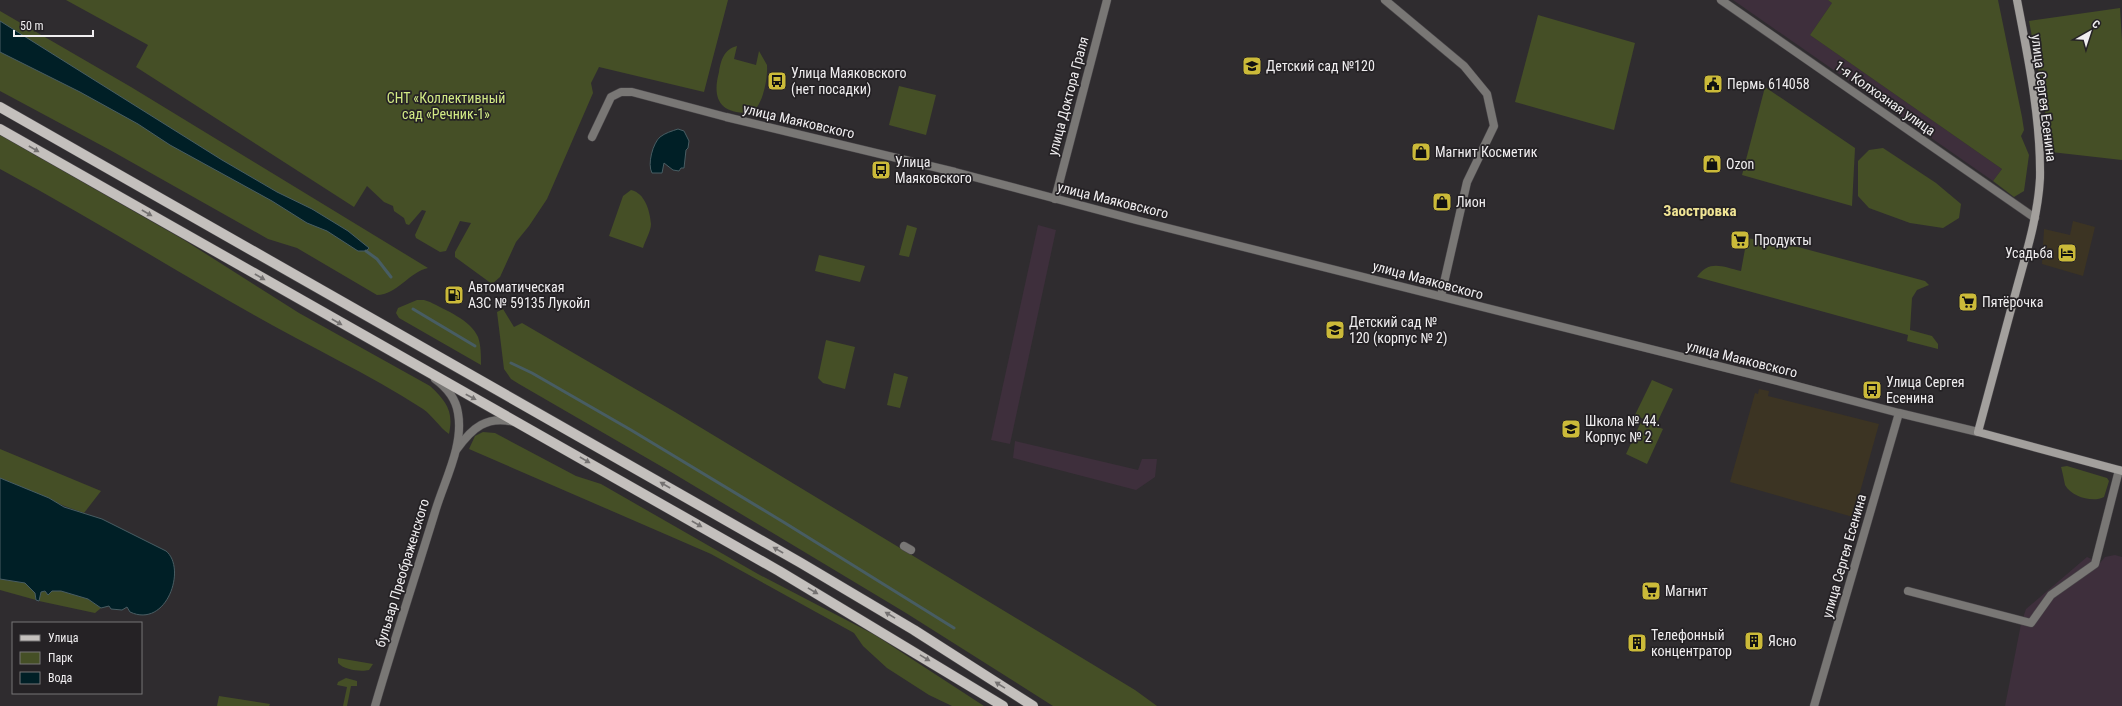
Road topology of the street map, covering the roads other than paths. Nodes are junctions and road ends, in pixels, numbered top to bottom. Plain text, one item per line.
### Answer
1 (1107, 0) edge
2 (1385, 0) edge
3 (1721, 0) edge
4 (2017, 0) edge
5 (0, 107) edge
6 (0, 129) edge
7 (592, 137) dead end
8 (1055, 199) junction
9 (2035, 218) junction
10 (1441, 296) junction
11 (424, 371) junction
12 (1899, 413) junction
13 (526, 426) junction
14 (1978, 432) junction
15 (456, 449) junction
16 (2120, 470) edge
17 (1908, 591) dead end
18 (375, 706) edge
19 (1003, 706) edge
20 (1033, 706) edge
21 (1814, 706) edge

1 - 8 street, улица Доктора Граля
2 - 10 street
3 - 9 street, 1-я Колхозная улица
4 - 9 street, улица Сергея Есенина
20 -> 5 main road
6 -> 11 main road
7 - 8 street, улица Маяковского
8 - 10 street, улица Маяковского
9 - 14 street, улица Сергея Есенина
10 - 12 street, улица Маяковского
11 -> 13 main road
11 - 15 street
12 - 14 street, улица Маяковского
12 - 21 street, улица Сергея Есенина
13 - 15 street
13 -> 19 main road
14 - 16 street, улица Маяковского
15 - 18 street, бульвар Преображенского
16 - 17 street

